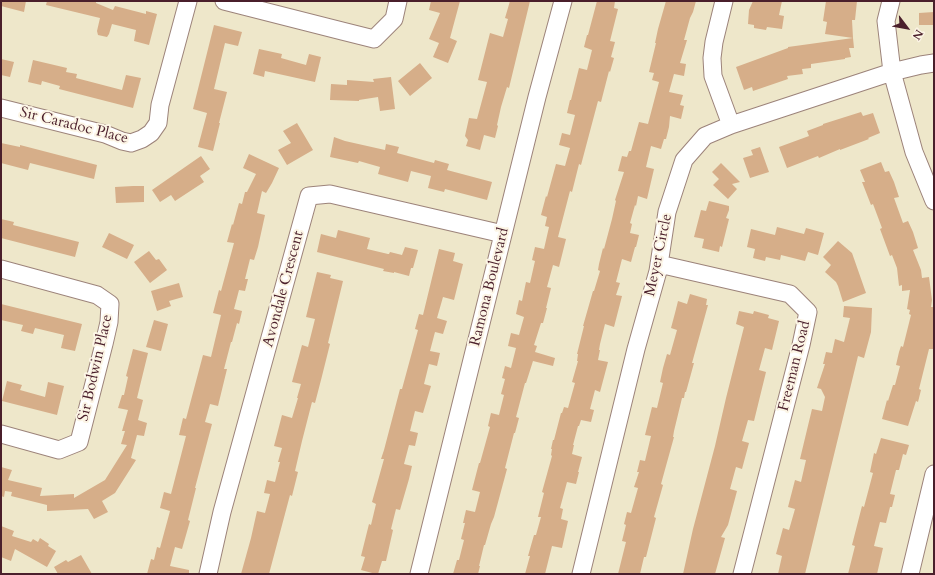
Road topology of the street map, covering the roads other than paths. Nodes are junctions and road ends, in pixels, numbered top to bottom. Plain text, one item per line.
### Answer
1 (188, 1) edge
2 (224, 1) edge
3 (398, 1) edge
4 (563, 1) edge
5 (724, 1) edge
6 (891, 1) edge
7 (934, 63) edge
8 (892, 72) junction
9 (1, 108) edge
10 (731, 125) junction
11 (934, 201) edge
12 (503, 234) junction
13 (660, 264) junction
14 (1, 270) edge
15 (1, 434) edge
16 (934, 474) edge
17 (208, 574) edge
18 (419, 574) edge
19 (581, 574) edge
20 (742, 574) edge
21 (910, 574) edge

1 - 9 street, Sir Caradoc Place
2 - 3 street
4 - 12 street, Ramona Boulevard
5 - 10 street
6 - 8 street
7 - 8 street, Meyer Circle
8 - 10 street, Meyer Circle
8 - 11 street
10 - 13 street, Meyer Circle
12 - 17 street, Avondale Crescent
12 - 18 street, Ramona Boulevard
13 - 19 street, Meyer Circle
13 - 20 street, Freeman Road
14 - 15 street, Sir Bodwin Place
16 - 21 street

